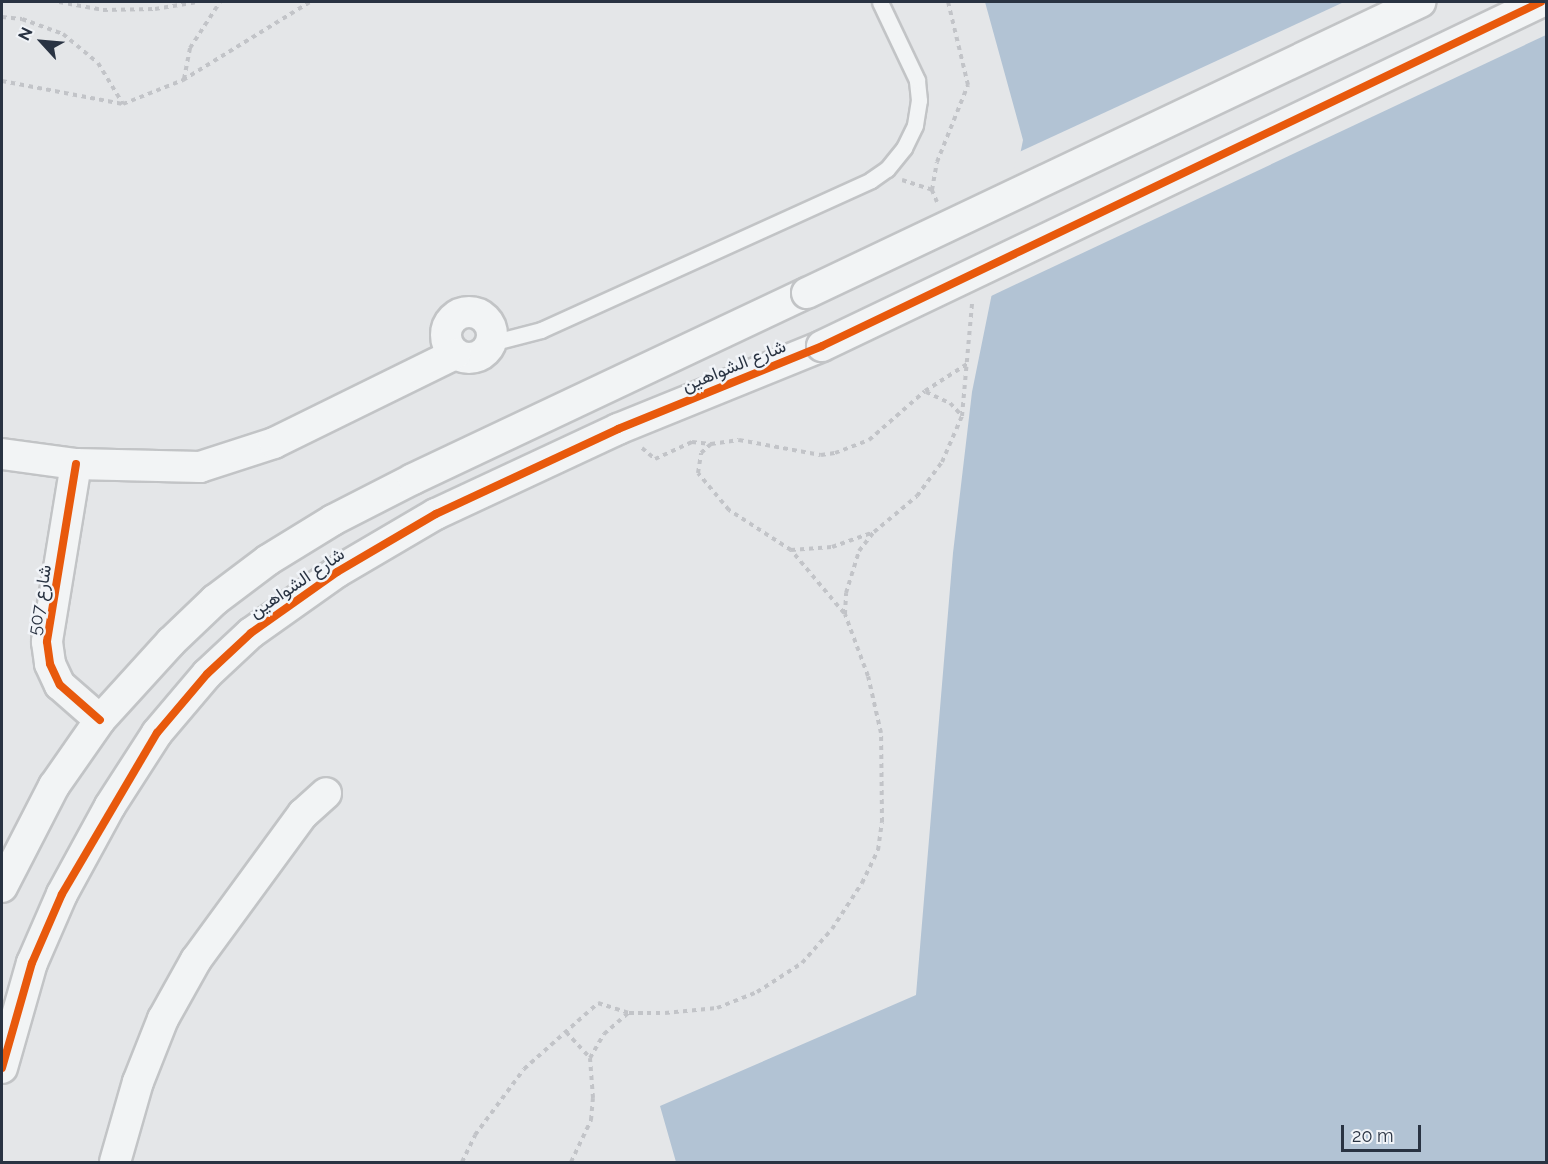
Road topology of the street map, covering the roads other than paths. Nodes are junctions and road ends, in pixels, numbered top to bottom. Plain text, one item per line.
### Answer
1 (880, 2) edge
2 (1420, 2) edge
3 (1541, 2) edge
4 (491, 343) junction
5 (455, 354) junction
6 (2, 454) edge
7 (76, 464) junction
8 (100, 720) junction
9 (326, 793) dead end
10 (2, 887) edge
11 (2, 1068) edge
12 (115, 1162) edge

1 - 4 lane
2 - 8 street, شارع الشواهين, bridge
3 - 11 street, شارع الشواهين, bridge
4 - 5 street
4 - 5 street
5 - 7 street
6 - 7 street
7 - 8 street, شارع 507
8 - 10 street, شارع الشواهين
9 - 12 street

